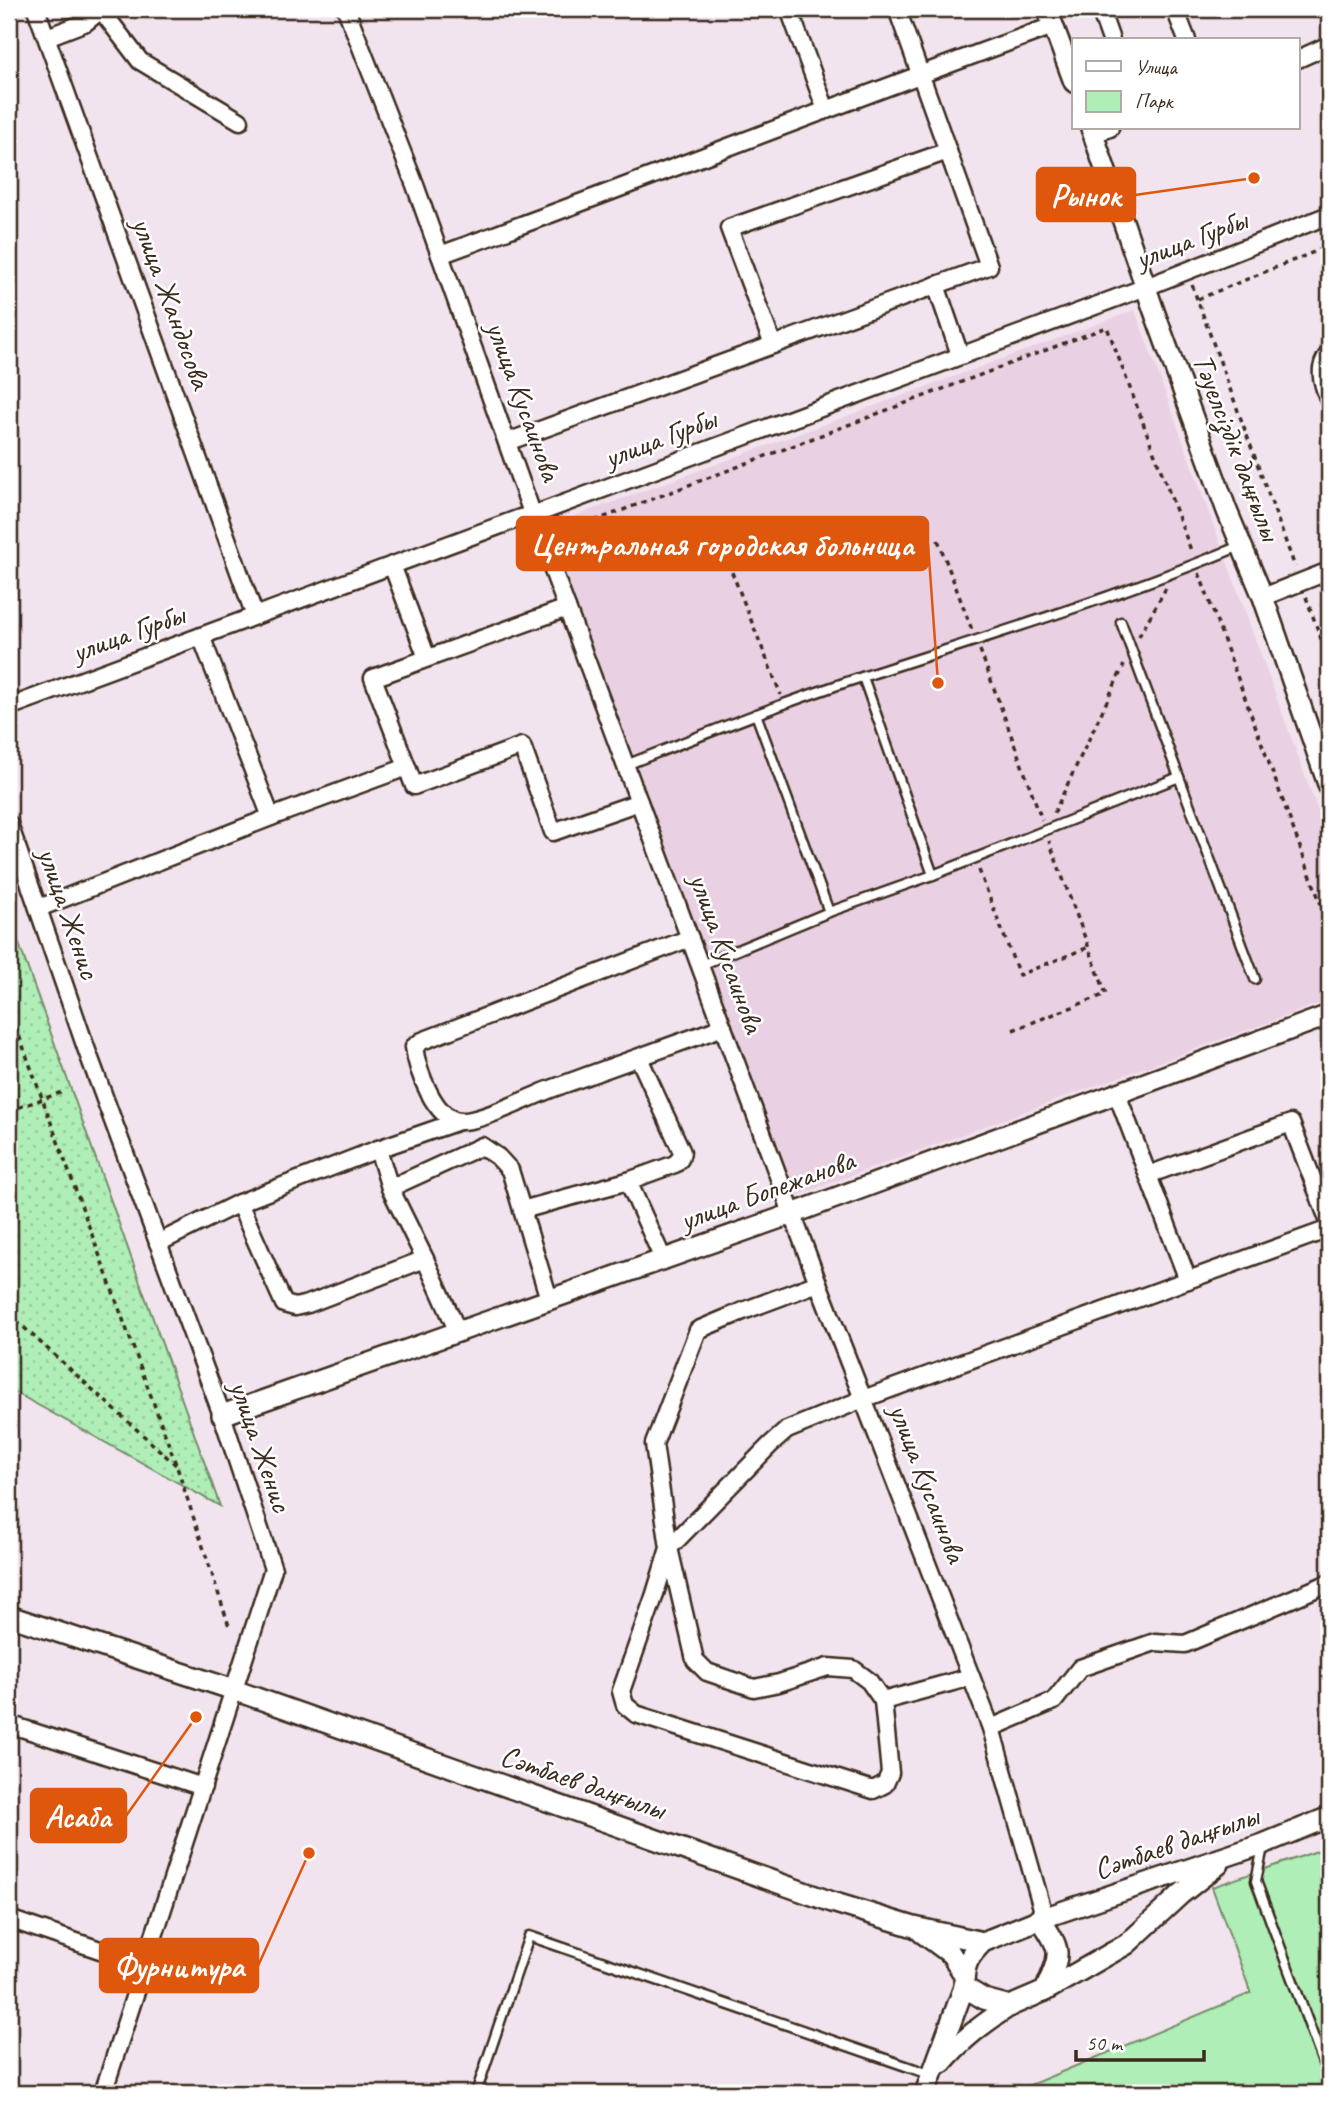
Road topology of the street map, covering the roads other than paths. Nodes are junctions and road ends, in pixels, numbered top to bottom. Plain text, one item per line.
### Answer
1 (36, 9) edge
2 (346, 9) edge
3 (789, 9) edge
4 (897, 9) edge
5 (1100, 9) edge
6 (1175, 9) edge
7 (101, 10) edge
8 (1050, 17) edge
9 (47, 37) junction
10 (1110, 38) edge
11 (1186, 38) edge
12 (1329, 45) edge
13 (1300, 58) edge
14 (920, 74) junction
15 (1072, 77) edge
16 (826, 110) junction
17 (240, 121) dead end
18 (1098, 130) edge
19 (948, 151) junction
20 (1329, 215) edge
21 (440, 255) junction
22 (936, 285) junction
23 (1146, 287) junction
24 (773, 345) junction
25 (1329, 353) edge
26 (960, 355) junction
27 (1329, 401) edge
28 (507, 443) junction
29 (533, 515) junction
30 (1241, 545) junction
31 (393, 565) junction
32 (1329, 571) edge
33 (1263, 597) junction
34 (567, 608) junction
35 (255, 616) junction
36 (1121, 622) dead end
37 (201, 636) junction
38 (426, 658) junction
39 (863, 677) junction
40 (9, 707) edge
41 (756, 714) junction
42 (625, 765) junction
43 (407, 767) junction
44 (1179, 777) junction
45 (1329, 787) edge
46 (639, 802) junction
47 (271, 817) junction
48 (9, 824) edge
49 (933, 875) junction
50 (39, 908) junction
51 (829, 912) junction
52 (690, 938) junction
53 (701, 965) junction
54 (1255, 979) dead end
55 (1329, 1015) edge
56 (723, 1027) junction
57 (639, 1058) junction
58 (1117, 1094) junction
59 (459, 1121) junction
60 (378, 1149) junction
61 (1147, 1174) junction
62 (628, 1181) junction
63 (390, 1188) junction
64 (239, 1203) junction
65 (522, 1210) junction
66 (792, 1214) junction
67 (1329, 1222) edge
68 (1329, 1229) edge
69 (158, 1243) junction
70 (425, 1259) junction
71 (663, 1259) junction
72 (1188, 1280) junction
73 (818, 1283) junction
74 (549, 1299) junction
75 (458, 1332) junction
76 (863, 1399) junction
77 (222, 1415) junction
78 (669, 1548) junction
79 (1329, 1583) edge
80 (9, 1616) edge
81 (971, 1677) junction
82 (233, 1690) junction
83 (883, 1701) junction
84 (9, 1724) edge
85 (991, 1728) junction
86 (203, 1787) junction
87 (1329, 1817) edge
88 (1263, 1844) junction
89 (1229, 1856) junction
90 (9, 1919) edge
91 (1040, 1919) junction
92 (914, 1927) junction
93 (983, 1942) junction
94 (144, 1965) junction
95 (964, 1981) junction
96 (1045, 1991) junction
97 (1010, 2006) junction
98 (932, 2075) junction
99 (1329, 2079) edge
100 (103, 2093) edge
101 (477, 2093) edge
102 (925, 2093) edge

1 - 9 street, улица Жандосова
2 - 21 street, улица Кусаинова
3 - 16 street
4 - 14 street
5 - 10 street
6 - 11 street
7 - 9 street
7 - 17 street
8 - 14 street
8 - 15 street
9 - 35 street, улица Жандосова
12 - 13 street
14 - 16 street
14 - 19 street
16 - 21 street
18 - 23 street, Тәуелсіздік даңғылы
19 - 22 street
19 - 24 street
20 - 23 street, улица Гурбы
21 - 28 street, улица Кусаинова
22 - 24 street
22 - 26 street
23 - 26 street, улица Гурбы
23 - 30 street, Тәуелсіздік даңғылы
24 - 28 street
25 - 27 street
26 - 29 street, улица Гурбы
28 - 29 street, улица Кусаинова
29 - 31 street, улица Гурбы
29 - 34 street, улица Кусаинова
30 - 33 street, Тәуелсіздік даңғылы
30 - 39 lane
31 - 35 street, улица Гурбы
31 - 38 street
32 - 33 street
33 - 45 street, Тәуелсіздік даңғылы
34 - 38 street
34 - 42 street, улица Кусаинова
35 - 37 street, улица Гурбы
36 - 44 lane
37 - 40 street, улица Гурбы
37 - 47 street
38 - 43 street
39 - 41 lane
39 - 49 lane
41 - 42 lane
41 - 51 lane
42 - 46 street, улица Кусаинова
43 - 46 street
43 - 47 street
44 - 49 lane
44 - 54 lane
46 - 52 street, улица Кусаинова
47 - 50 street
48 - 50 street, улица Женис
49 - 51 lane
50 - 69 street, улица Женис
51 - 53 lane
52 - 53 street, улица Кусаинова
52 - 59 street
53 - 56 street, улица Кусаинова
55 - 58 street, улица Бопежанова
56 - 57 street
56 - 66 street, улица Кусаинова
57 - 59 street
57 - 62 street
58 - 61 street
58 - 66 street, улица Бопежанова
59 - 60 street
60 - 63 street
60 - 64 street
61 - 67 street
61 - 72 street
62 - 65 street
62 - 71 street
63 - 65 street
63 - 70 street
64 - 69 street
64 - 70 street
65 - 74 street
66 - 71 street, улица Бопежанова
66 - 73 street, улица Кусаинова
68 - 72 street
69 - 77 street, улица Женис
70 - 75 street
71 - 74 street, улица Бопежанова
72 - 76 street
73 - 76 street, улица Кусаинова
73 - 78 street
74 - 75 street, улица Бопежанова
75 - 77 street, улица Бопежанова
76 - 78 street
76 - 81 street, улица Кусаинова
77 - 82 street, улица Женис
78 - 83 street
78 - 83 street
79 - 85 street
80 - 82 street, Сәтбаев даңғылы
81 - 83 street
81 - 85 street, улица Кусаинова
82 - 86 street, улица Женис
82 - 92 street, Сәтбаев даңғылы
84 - 86 street
85 - 91 street, улица Кусаинова
86 - 94 street, улица Женис
87 - 88 street, Сәтбаев даңғылы
88 - 89 street, Сәтбаев даңғылы
88 - 99 lane
89 - 91 street, Сәтбаев даңғылы
89 - 96 street
90 - 94 street
91 - 93 street
91 - 96 street
92 - 93 street, Сәтбаев даңғылы
92 - 95 street
93 - 95 street
94 - 100 street, улица Женис
95 - 97 street
95 - 98 street
96 - 97 street
97 - 98 street
98 - 101 lane
98 - 102 street

